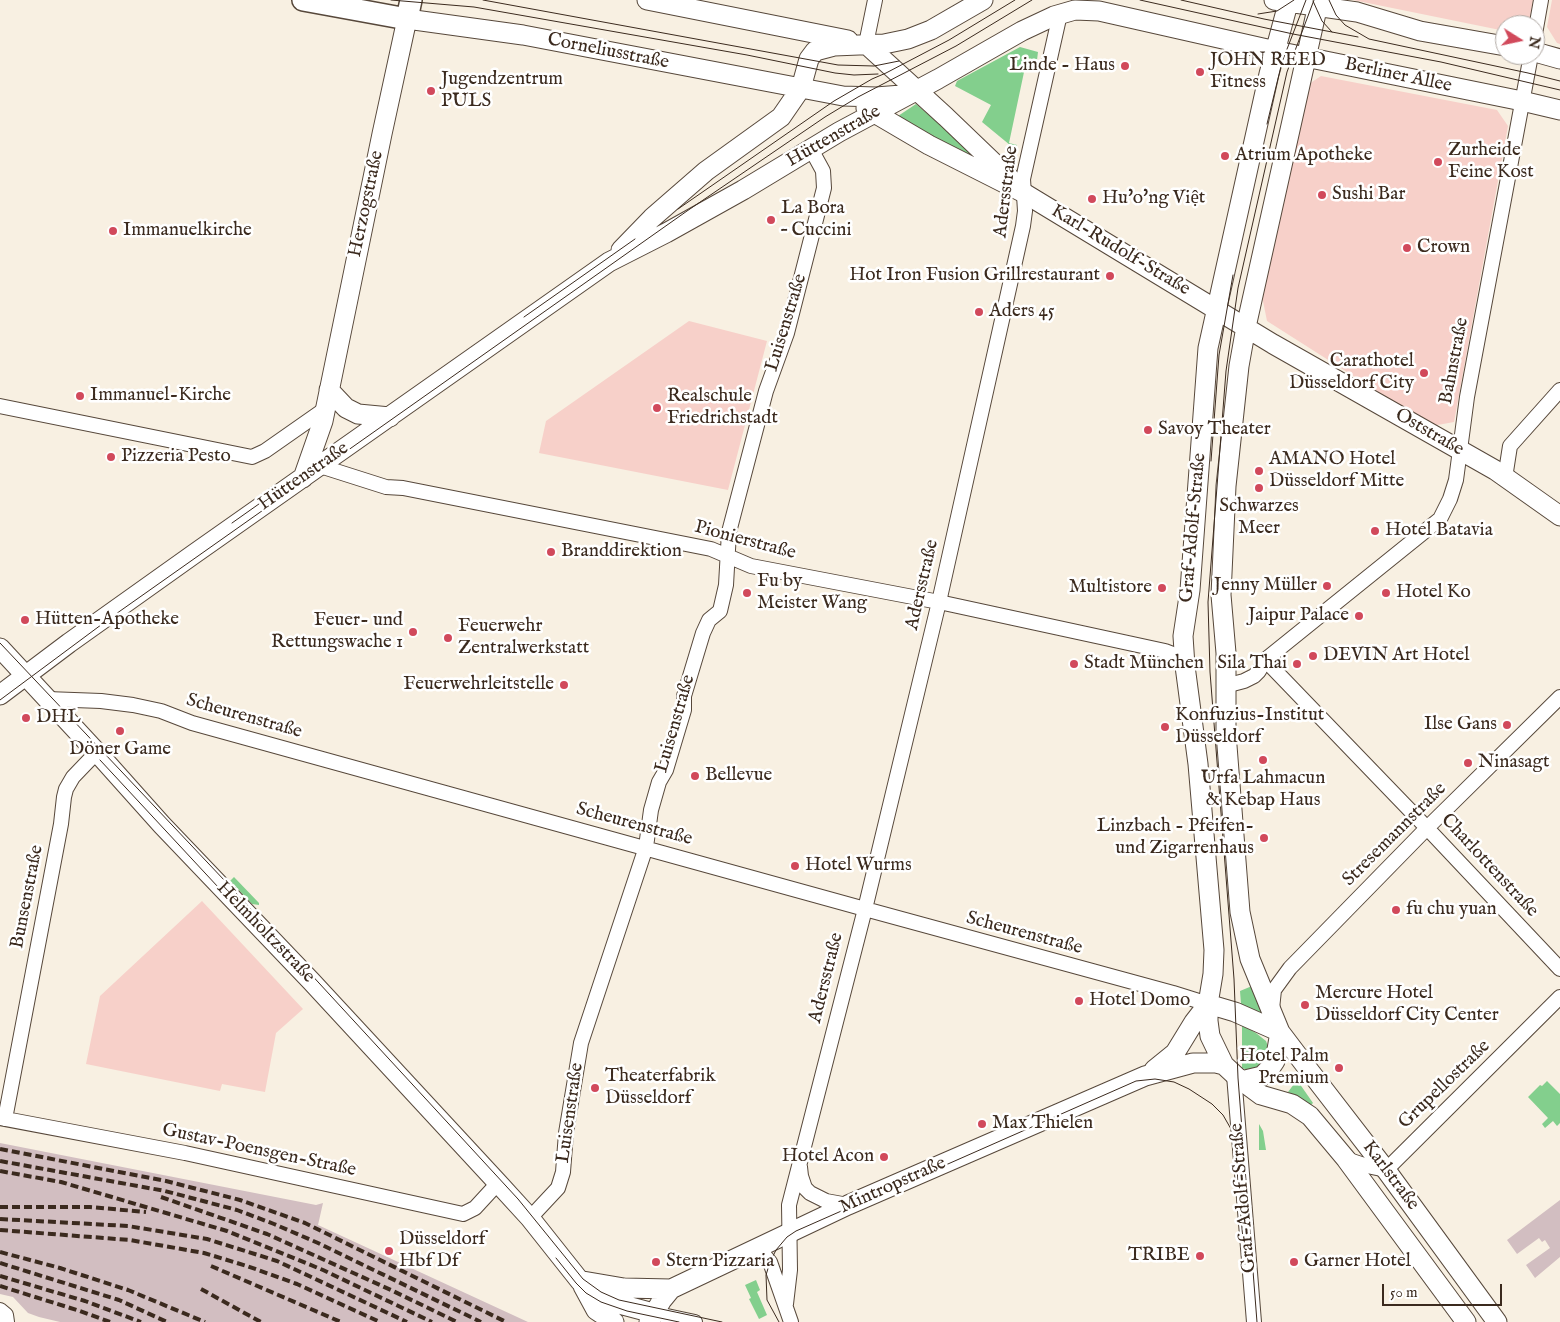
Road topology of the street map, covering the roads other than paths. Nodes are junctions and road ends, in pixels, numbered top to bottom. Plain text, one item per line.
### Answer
1 (303, 0) edge
2 (647, 0) edge
3 (875, 0) edge
4 (983, 0) edge
5 (1542, 0) edge
6 (1284, 1) edge
7 (1319, 3) edge
8 (409, 10) edge
9 (1060, 14) junction
10 (1539, 15) edge
11 (866, 44) junction
12 (1495, 44) edge
13 (1276, 51) junction
14 (1545, 55) edge
15 (1307, 57) junction
16 (1560, 59) edge
17 (1529, 65) edge
18 (801, 88) junction
19 (915, 92) junction
20 (843, 96) junction
21 (1522, 101) junction
22 (1560, 110) edge
23 (876, 113) junction
24 (811, 149) junction
25 (1024, 193) junction
26 (609, 262) junction
27 (1216, 310) junction
28 (1246, 327) junction
29 (329, 390) junction
30 (1560, 390) edge
31 (0, 406) edge
32 (325, 409) junction
33 (390, 417) junction
34 (1458, 450) junction
35 (320, 466) junction
36 (303, 478) junction
37 (1505, 478) junction
38 (1560, 516) edge
39 (728, 556) junction
40 (939, 602) junction
41 (0, 648) edge
42 (1264, 660) junction
43 (1185, 666) junction
44 (25, 676) junction
45 (1225, 686) junction
46 (0, 695) edge
47 (1560, 697) edge
48 (47, 699) junction
49 (97, 752) junction
50 (1427, 828) junction
51 (646, 848) junction
52 (865, 909) junction
53 (1560, 969) edge
54 (1560, 997) edge
55 (1208, 1004) junction
56 (1272, 1009) junction
57 (1280, 1032) junction
58 (1182, 1043) joint
59 (1233, 1073) junction
60 (1144, 1076) junction
61 (2, 1118) edge
62 (1346, 1159) junction
63 (799, 1161) junction
64 (1386, 1170) junction
65 (498, 1183) junction
66 (848, 1206) junction
67 (530, 1218) junction
68 (790, 1233) junction
69 (752, 1250) junction
70 (580, 1281) junction
71 (671, 1289) junction
72 (786, 1304) junction
73 (651, 1317) edge
74 (614, 1322) edge
75 (695, 1322) edge
76 (791, 1322) edge
77 (1254, 1322) edge
78 (1466, 1322) edge
79 (1497, 1322) edge

1 - 8 main road, Corneliusstraße
2 - 11 main road
3 - 11 street
4 - 11 main road, Hüttenstraße
5 - 10 street
6 - 7 main road
6 - 13 main road, Graf-Adolf-Straße
7 - 12 main road
7 - 15 main road, Graf-Adolf-Straße
8 - 18 main road, Corneliusstraße
8 - 29 main road, Herzogstraße
9 - 13 main road, Berliner Allee
9 - 19 main road, Hüttenstraße
9 - 25 street, Adersstraße
11 - 18 main road, Hüttenstraße
11 - 19 main road, Karl-Rudolf-Straße
13 - 15 main road, Berliner Allee
13 - 27 main road, Graf-Adolf-Straße
14 - 16 main road
15 - 21 main road, Berliner Allee
15 - 28 main road, Graf-Adolf-Straße
17 - 21 street, Bahnstraße
18 - 20 main road, Corneliusstraße
18 - 26 main road, Hüttenstraße
19 - 20 main road, Corneliusstraße
19 - 23 main road, Hüttenstraße
19 - 25 main road, Karl-Rudolf-Straße
20 - 23 main road, Karl-Rudolf-Straße
21 - 22 main road, Berliner Allee
21 - 34 street, Bahnstraße
23 - 24 main road, Hüttenstraße
23 - 25 main road, Karl-Rudolf-Straße
24 - 26 main road, Hüttenstraße
24 - 39 street, Luisenstraße
25 - 27 main road, Karl-Rudolf-Straße
25 - 40 street, Adersstraße
26 - 33 main road, Hüttenstraße
27 - 28 main road, Oststraße
27 - 43 main road, Graf-Adolf-Straße
28 - 34 main road, Oststraße
28 - 45 main road, Graf-Adolf-Straße
29 - 32 main road, Herzogstraße
29 - 33 main road
30 - 37 street
31 - 32 street
32 - 36 main road, Herzogstraße
33 - 35 main road, Hüttenstraße
34 - 37 main road, Oststraße
34 - 42 street, Bahnstraße
35 - 36 main road, Hüttenstraße
35 - 39 street, Pionierstraße
36 - 44 main road, Hüttenstraße
37 - 38 main road, Oststraße
39 - 40 street, Pionierstraße
39 - 51 street, Luisenstraße
40 - 43 street, Pionierstraße
40 - 52 street, Adersstraße
41 - 44 main road, Helmholtzstraße
42 - 45 street, Bahnstraße
42 - 50 street, Charlottenstraße
43 - 55 main road, Graf-Adolf-Straße
44 - 46 main road, Hüttenstraße
44 - 48 main road, Helmholtzstraße
45 - 56 main road, Graf-Adolf-Straße
47 - 50 street, Stresemannstraße
48 - 49 main road, Helmholtzstraße
48 - 51 street, Scheurenstraße
49 - 61 street, Bunsenstraße
49 - 65 main road, Helmholtzstraße
50 - 53 street, Charlottenstraße
50 - 56 street, Stresemannstraße
51 - 52 street, Scheurenstraße
51 - 67 street, Luisenstraße
52 - 55 street, Scheurenstraße
52 - 63 street, Adersstraße
54 - 64 street, Grupellostraße
55 - 57 main road
55 - 58 main road, Graf-Adolf-Straße
55 - 59 main road, Graf-Adolf-Straße
56 - 57 main road, Graf-Adolf-Straße
57 - 59 main road
57 - 64 main road, Karlstraße
58 - 60 main road, Mintropstraße
59 - 60 main road, Mintropstraße
59 - 62 main road, Karlstraße
59 - 77 street, Graf-Adolf-Straße
60 - 66 main road, Mintropstraße
61 - 65 street, Gustav-Poensgen-Straße
62 - 64 street
62 - 78 main road, Karlstraße
63 - 66 street, Adersstraße
63 - 68 street, Adersstraße
64 - 79 main road, Karlstraße
65 - 67 main road, Helmholtzstraße
66 - 68 main road, Mintropstraße
67 - 70 main road
68 - 69 main road, Mintropstraße
68 - 72 street, Adersstraße
69 - 71 main road, Mintropstraße
69 - 72 street, Adersstraße
70 - 71 main road
70 - 73 main road
70 - 74 main road
71 - 73 main road, Mintropstraße
72 - 76 street, Adersstraße
73 - 75 street

